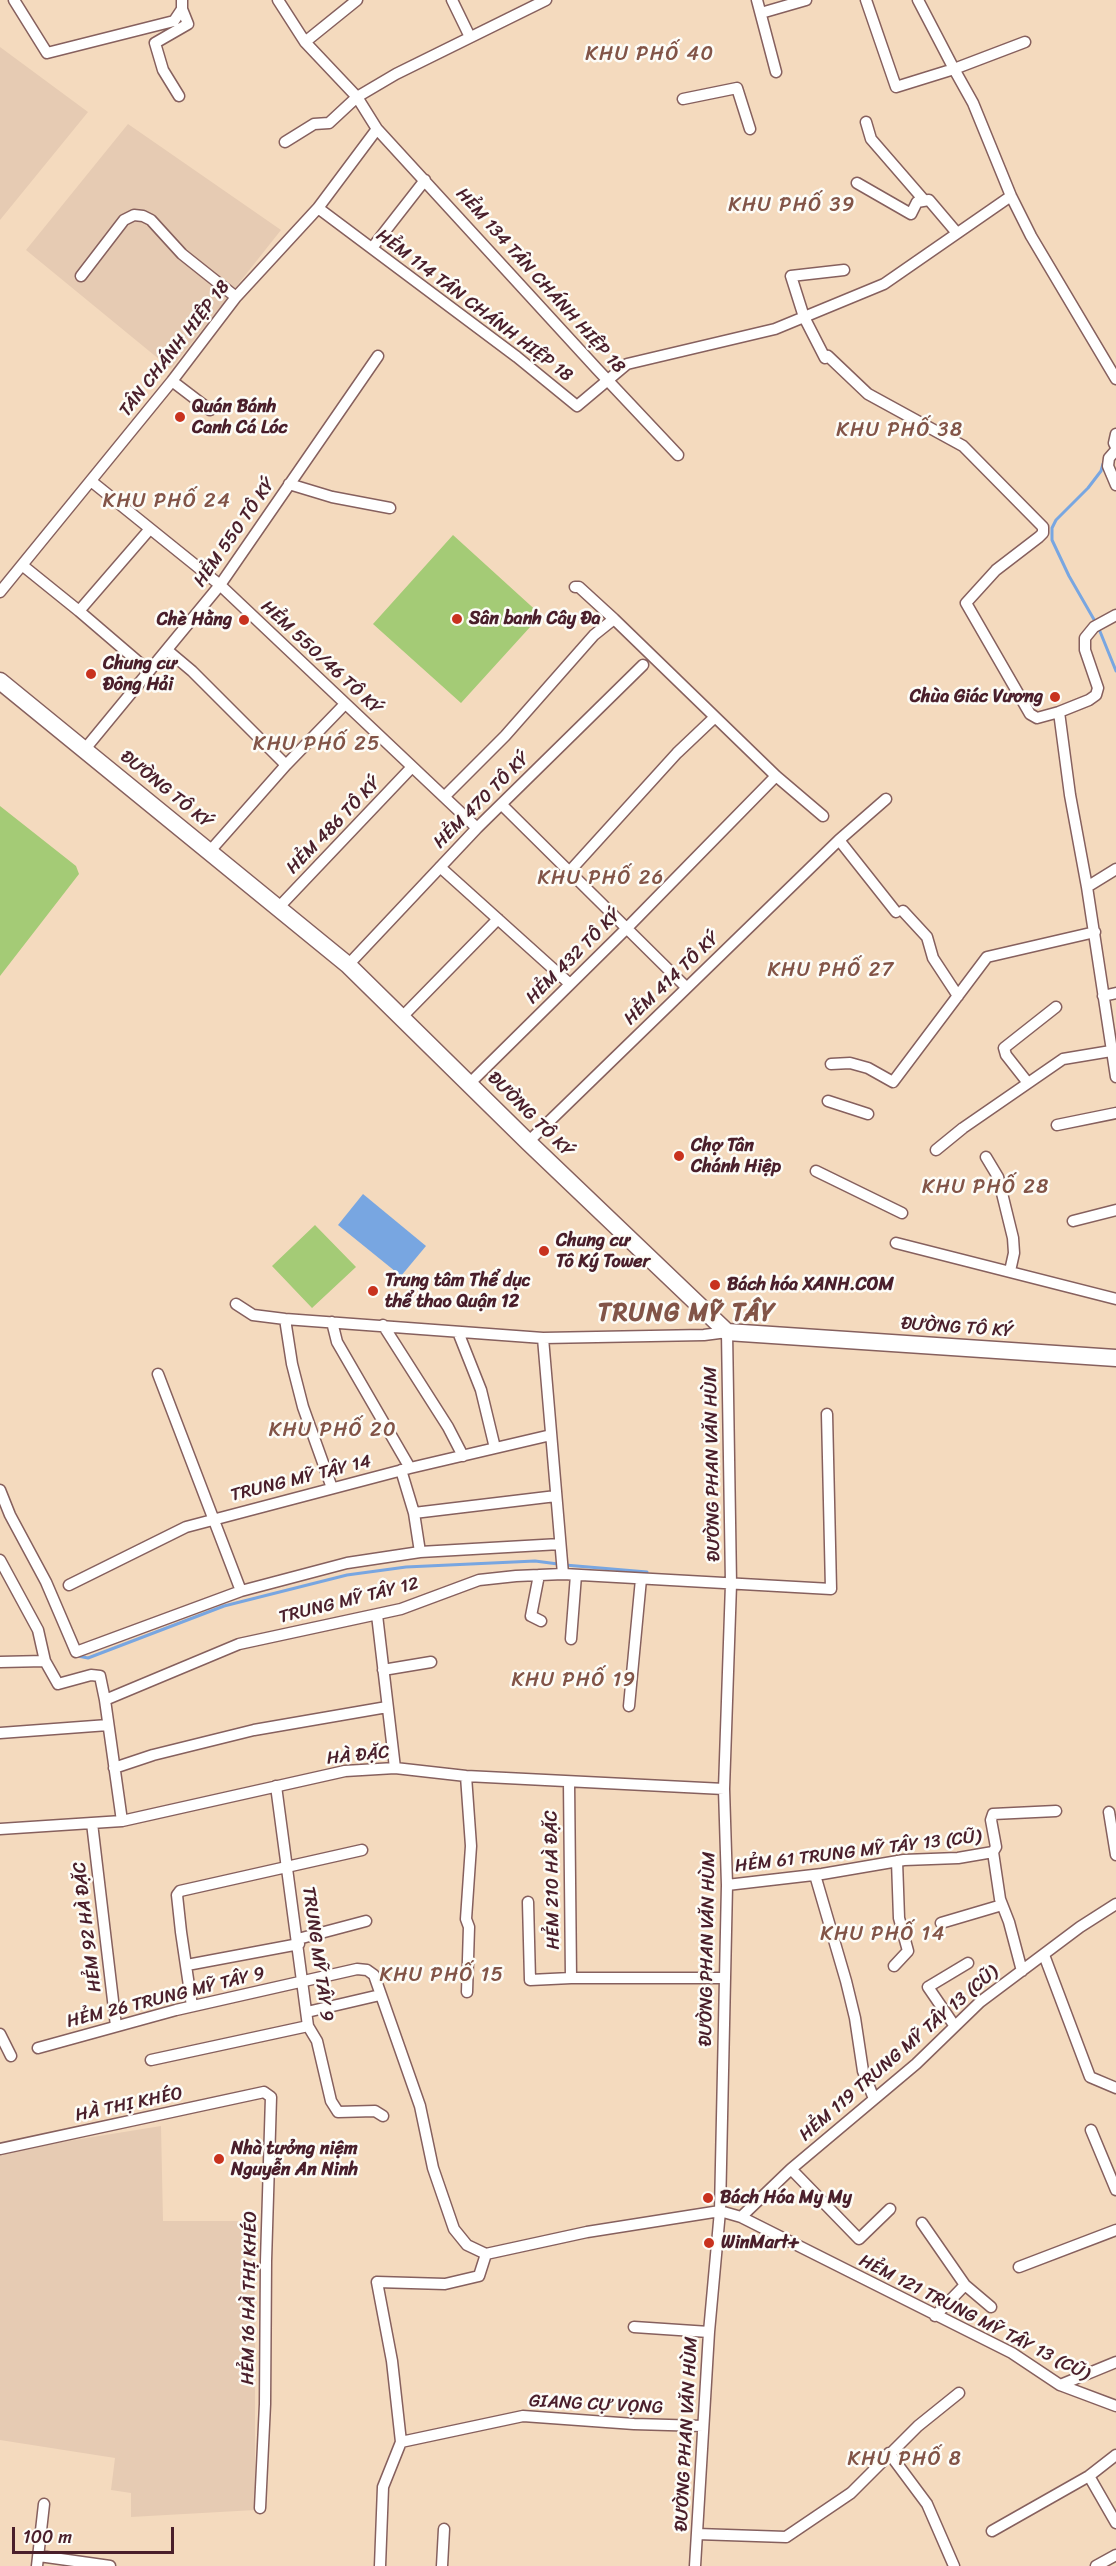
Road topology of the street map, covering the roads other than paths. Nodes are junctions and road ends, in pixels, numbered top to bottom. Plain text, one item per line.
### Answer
1 (278, 0) edge
2 (357, 0) edge
3 (452, 0) edge
4 (546, 0) edge
5 (757, 0) edge
6 (806, 0) edge
7 (866, 0) edge
8 (918, 0) edge
9 (16, 1) edge
10 (182, 5) edge
11 (761, 13) junction
12 (470, 37) junction
13 (305, 42) junction
14 (1025, 42) dead end
15 (954, 69) junction
16 (776, 72) dead end
17 (179, 96) dead end
18 (357, 97) junction
19 (683, 99) dead end
20 (866, 122) dead end
21 (377, 129) junction
22 (750, 129) dead end
23 (285, 142) dead end
24 (425, 180) junction
25 (857, 183) dead end
26 (1011, 196) junction
27 (923, 199) junction
28 (318, 208) junction
29 (957, 233) junction
30 (372, 248) junction
31 (844, 270) dead end
32 (81, 276) dead end
33 (236, 297) junction
34 (804, 317) junction
35 (378, 356) dead end
36 (607, 379) junction
37 (1116, 379) edge
38 (172, 381) junction
39 (210, 410) dead end
40 (1115, 442) edge
41 (678, 455) dead end
42 (91, 481) junction
43 (289, 484) junction
44 (1116, 485) edge
45 (390, 508) dead end
46 (149, 530) junction
47 (22, 565) junction
48 (220, 585) junction
49 (574, 587) dead end
50 (0, 592) edge
51 (79, 612) junction
52 (1116, 615) edge
53 (614, 619) junction
54 (166, 650) junction
55 (643, 665) dead end
56 (149, 671) junction
57 (0, 683) edge
58 (345, 704) junction
59 (1059, 712) junction
60 (715, 717) junction
61 (85, 749) junction
62 (286, 765) junction
63 (412, 767) junction
64 (776, 776) junction
65 (444, 797) junction
66 (886, 799) dead end
67 (502, 805) junction
68 (823, 816) dead end
69 (477, 828) junction
70 (839, 840) junction
71 (210, 851) junction
72 (440, 867) junction
73 (1116, 869) edge
74 (569, 872) junction
75 (1087, 887) junction
76 (279, 907) junction
77 (498, 919) junction
78 (626, 929) junction
79 (1095, 932) junction
80 (348, 965) junction
81 (570, 984) junction
82 (686, 987) junction
83 (1116, 993) edge
84 (957, 996) junction
85 (1103, 996) junction
86 (1056, 1007) dead end
87 (402, 1017) junction
88 (1111, 1051) junction
89 (831, 1064) dead end
90 (1116, 1077) edge
91 (470, 1083) junction
92 (1028, 1083) junction
93 (828, 1101) dead end
94 (1116, 1113) edge
95 (868, 1114) dead end
96 (1057, 1125) dead end
97 (528, 1142) junction
98 (936, 1150) dead end
99 (986, 1157) dead end
100 (816, 1171) dead end
101 (1116, 1210) edge
102 (902, 1213) dead end
103 (1073, 1221) dead end
104 (896, 1242) dead end
105 (1010, 1271) junction
106 (1116, 1299) edge
107 (236, 1304) dead end
108 (285, 1319) junction
109 (332, 1322) junction
110 (383, 1325) junction
111 (458, 1332) junction
112 (727, 1332) junction
113 (543, 1338) junction
114 (1116, 1358) edge
115 (159, 1374) dead end
116 (827, 1414) dead end
117 (551, 1435) junction
118 (495, 1448) junction
119 (463, 1456) junction
120 (405, 1469) junction
121 (332, 1488) junction
122 (0, 1490) edge
123 (556, 1496) junction
124 (414, 1513) junction
125 (5, 1518) edge
126 (214, 1519) junction
127 (560, 1544) junction
128 (420, 1552) junction
129 (0, 1560) edge
130 (562, 1572) junction
131 (539, 1575) junction
132 (576, 1575) junction
133 (641, 1579) junction
134 (731, 1584) junction
135 (69, 1585) dead end
136 (241, 1591) junction
137 (377, 1615) junction
138 (541, 1622) dead end
139 (571, 1639) dead end
140 (45, 1661) junction
141 (0, 1662) edge
142 (432, 1662) dead end
143 (383, 1670) junction
144 (105, 1700) junction
145 (629, 1706) dead end
146 (387, 1707) junction
147 (108, 1725) junction
148 (0, 1733) edge
149 (114, 1768) junction
150 (395, 1768) junction
151 (466, 1776) junction
152 (568, 1782) junction
153 (276, 1786) junction
154 (724, 1790) junction
155 (1056, 1811) dead end
156 (1109, 1812) dead end
157 (122, 1821) junction
158 (92, 1823) junction
159 (0, 1829) edge
160 (362, 1850) dead end
161 (993, 1852) junction
162 (1116, 1855) edge
163 (897, 1861) junction
164 (287, 1868) junction
165 (815, 1875) junction
166 (727, 1885) junction
167 (528, 1902) dead end
168 (1116, 1904) edge
169 (1002, 1905) junction
170 (366, 1921) dead end
171 (941, 1923) dead end
172 (298, 1941) junction
173 (1044, 1955) junction
174 (968, 1963) dead end
175 (187, 1965) junction
176 (894, 1966) dead end
177 (1022, 1971) junction
178 (571, 1978) junction
179 (724, 1978) junction
180 (303, 1981) junction
181 (467, 1992) dead end
182 (381, 1995) junction
183 (192, 2006) junction
184 (307, 2012) junction
185 (954, 2025) junction
186 (116, 2026) junction
187 (308, 2026) junction
188 (0, 2034) edge
189 (38, 2048) dead end
190 (12, 2056) dead end
191 (151, 2060) dead end
192 (1116, 2088) edge
193 (264, 2092) joint
194 (874, 2099) junction
195 (383, 2116) dead end
196 (1091, 2130) dead end
197 (0, 2149) edge
198 (791, 2169) junction
199 (1116, 2190) edge
200 (890, 2209) dead end
201 (720, 2211) junction
202 (741, 2217) junction
203 (922, 2223) dead end
204 (1116, 2230) edge
205 (486, 2254) junction
206 (1019, 2267) dead end
207 (965, 2285) junction
208 (991, 2307) dead end
209 (934, 2316) junction
210 (634, 2327) dead end
211 (709, 2332) junction
212 (1116, 2362) edge
213 (1060, 2385) junction
214 (959, 2393) dead end
215 (1116, 2406) edge
216 (704, 2426) junction
217 (401, 2442) junction
218 (889, 2453) junction
219 (1116, 2456) edge
220 (1089, 2476) junction
221 (44, 2504) dead end
222 (260, 2508) dead end
223 (1116, 2523) edge
224 (444, 2529) dead end
225 (992, 2531) dead end
226 (697, 2534) junction
227 (1116, 2555) edge
228 (38, 2561) edge
229 (110, 2566) edge
230 (380, 2566) edge
231 (442, 2566) edge
232 (695, 2566) edge
233 (954, 2566) edge
234 (1096, 2566) edge

1 - 13 street, HẺM 134 TÂN CHÁNH HIỆP 18
2 - 13 street
3 - 12 street
4 - 12 street
5 - 11 street
6 - 11 street
7 - 15 street
8 - 15 street
9 - 10 street
10 - 17 street
11 - 16 street
12 - 18 street
13 - 18 street, HẺM 134 TÂN CHÁNH HIỆP 18
14 - 15 street
15 - 26 street
18 - 21 street, HẺM 134 TÂN CHÁNH HIỆP 18
18 - 23 street
19 - 22 street
20 - 27 street
21 - 24 street, HẺM 134 TÂN CHÁNH HIỆP 18
21 - 28 street, TÂN CHÁNH HIỆP 18
24 - 30 street
24 - 36 street, HẺM 134 TÂN CHÁNH HIỆP 18
25 - 27 street
26 - 29 street
26 - 37 street
27 - 29 street
28 - 30 street, HẺM 114 TÂN CHÁNH HIỆP 18
28 - 33 street, TÂN CHÁNH HIỆP 18
29 - 34 street
30 - 36 street, HẺM 114 TÂN CHÁNH HIỆP 18
31 - 34 street
32 - 33 street
33 - 38 street, TÂN CHÁNH HIỆP 18
34 - 36 street
34 - 59 street
35 - 43 street, HẺM 550 TÔ KÝ
36 - 41 street, HẺM 134 TÂN CHÁNH HIỆP 18
38 - 39 street
38 - 42 street, TÂN CHÁNH HIỆP 18
40 - 44 street
42 - 46 street, HẺM 550/46 TÔ KÝ
42 - 47 street, TÂN CHÁNH HIỆP 18
43 - 45 street
43 - 48 street, HẺM 550 TÔ KÝ
46 - 48 street, HẺM 550/46 TÔ KÝ
46 - 51 street
47 - 50 street, TÂN CHÁNH HIỆP 18
47 - 51 street
48 - 54 street, HẺM 550 TÔ KÝ
48 - 58 street, HẺM 550/46 TÔ KÝ
49 - 53 street
51 - 56 street
52 - 59 street
53 - 60 street
53 - 65 street
54 - 56 street, HẺM 550 TÔ KÝ
54 - 62 street
55 - 67 street, HẺM 470 TÔ KÝ
56 - 61 street, HẺM 550 TÔ KÝ
57 - 61 main road, ĐƯỜNG TÔ KÝ
58 - 62 street
58 - 63 street, HẺM 550/46 TÔ KÝ
59 - 75 street
60 - 64 street
60 - 74 street
61 - 71 main road, ĐƯỜNG TÔ KÝ
62 - 71 street
63 - 65 street, HẺM 550/46 TÔ KÝ
63 - 76 street, HẺM 486 TÔ KÝ
64 - 68 street
64 - 78 street, HẺM 432 TÔ KÝ
65 - 69 street, HẺM 550/46 TÔ KÝ
66 - 70 street, HẺM 414 TÔ KÝ
67 - 69 street, HẺM 470 TÔ KÝ
67 - 74 street
69 - 72 street, HẺM 470 TÔ KÝ
70 - 82 street, HẺM 414 TÔ KÝ
70 - 84 street
71 - 76 main road, ĐƯỜNG TÔ KÝ
72 - 77 street
72 - 80 street, HẺM 470 TÔ KÝ
73 - 75 street
74 - 78 street
75 - 79 street
76 - 80 main road, ĐƯỜNG TÔ KÝ
77 - 81 street
77 - 87 street
78 - 81 street, HẺM 432 TÔ KÝ
78 - 82 street
79 - 84 street
79 - 85 street
80 - 87 main road, ĐƯỜNG TÔ KÝ
81 - 91 street, HẺM 432 TÔ KÝ
82 - 97 street, HẺM 414 TÔ KÝ
83 - 85 street
84 - 89 street
85 - 88 street
86 - 92 street
87 - 91 main road, ĐƯỜNG TÔ KÝ
88 - 90 street
88 - 92 street
91 - 97 main road, ĐƯỜNG TÔ KÝ
92 - 98 street
93 - 95 street
94 - 96 street
97 - 112 main road, ĐƯỜNG TÔ KÝ
99 - 105 street
100 - 102 street
101 - 103 street
104 - 105 street
105 - 106 street
107 - 108 street
108 - 109 street
108 - 121 street
109 - 110 street
109 - 120 street
110 - 111 street
110 - 119 street
111 - 113 street
111 - 118 street
112 - 113 street
112 - 114 main road, ĐƯỜNG TÔ KÝ
112 - 134 street, ĐƯỜNG PHAN VĂN HÙM
113 - 117 street
115 - 126 street
116 - 134 street, TRUNG MỸ TÂY 12
117 - 118 street, TRUNG MỸ TÂY 14
117 - 123 street
118 - 119 street, TRUNG MỸ TÂY 14
119 - 120 street, TRUNG MỸ TÂY 14
120 - 121 street, TRUNG MỸ TÂY 14
120 - 124 street
121 - 126 street, TRUNG MỸ TÂY 14
122 - 125 street
123 - 124 street
123 - 127 street
124 - 128 street
125 - 136 street
126 - 135 street, TRUNG MỸ TÂY 14
126 - 136 street
127 - 128 street
127 - 130 street
128 - 136 street
129 - 140 street
130 - 131 street, TRUNG MỸ TÂY 12
130 - 132 street, TRUNG MỸ TÂY 12
131 - 137 street, TRUNG MỸ TÂY 12
131 - 138 street
132 - 133 street, TRUNG MỸ TÂY 12
132 - 139 street
133 - 134 street, TRUNG MỸ TÂY 12
133 - 145 street
134 - 154 street, ĐƯỜNG PHAN VĂN HÙM
137 - 143 street
137 - 144 street, TRUNG MỸ TÂY 12
140 - 141 street
140 - 144 street
142 - 143 street
143 - 146 street
144 - 147 street
146 - 149 street
146 - 150 street
147 - 148 street
147 - 149 street
149 - 157 street
150 - 151 street, HÀ ĐẶC
150 - 153 street, HÀ ĐẶC
151 - 152 street, HÀ ĐẶC
151 - 181 street
152 - 154 street, HÀ ĐẶC
152 - 178 street, HẺM 210 HÀ ĐẶC
153 - 157 street, HÀ ĐẶC
153 - 164 street, TRUNG MỸ TÂY 9
154 - 166 street, ĐƯỜNG PHAN VĂN HÙM
155 - 161 street
156 - 162 street
157 - 158 street, HÀ ĐẶC
158 - 159 street, HÀ ĐẶC
158 - 186 street, HẺM 92 HÀ ĐẶC
160 - 164 street
161 - 163 street, HẺM 61 TRUNG MỸ TÂY 13 (CŨ)
161 - 169 street
163 - 165 street, HẺM 61 TRUNG MỸ TÂY 13 (CŨ)
163 - 176 street
164 - 172 street, TRUNG MỸ TÂY 9
164 - 175 street
165 - 166 street, HẺM 61 TRUNG MỸ TÂY 13 (CŨ)
165 - 194 street
166 - 179 street, ĐƯỜNG PHAN VĂN HÙM
167 - 178 street, HẺM 210 HÀ ĐẶC
168 - 173 street, HẺM 119 TRUNG MỸ TÂY 13 (CŨ)
169 - 171 street
169 - 177 street
170 - 172 street
172 - 175 street
172 - 180 street, TRUNG MỸ TÂY 9
173 - 177 street, HẺM 119 TRUNG MỸ TÂY 13 (CŨ)
173 - 192 street
174 - 185 street
175 - 183 street
177 - 185 street, HẺM 119 TRUNG MỸ TÂY 13 (CŨ)
178 - 179 street
179 - 201 street, ĐƯỜNG PHAN VĂN HÙM
180 - 182 street, HẺM 26 TRUNG MỸ TÂY 9
180 - 183 street, HẺM 26 TRUNG MỸ TÂY 9
180 - 184 street, TRUNG MỸ TÂY 9
182 - 184 street
182 - 205 street
183 - 186 street, HẺM 26 TRUNG MỸ TÂY 9
184 - 187 street, TRUNG MỸ TÂY 9
185 - 194 street, HẺM 119 TRUNG MỸ TÂY 13 (CŨ)
186 - 189 street, HẺM 26 TRUNG MỸ TÂY 9
187 - 191 street
187 - 195 street, TRUNG MỸ TÂY 9
188 - 190 street
193 - 197 street, HÀ THỊ KHÉO
193 - 222 street, HẺM 16 HÀ THỊ KHÉO
194 - 198 street, HẺM 119 TRUNG MỸ TÂY 13 (CŨ)
196 - 199 street
198 - 200 street
198 - 202 street, HẺM 119 TRUNG MỸ TÂY 13 (CŨ)
201 - 202 street, HẺM 121 TRUNG MỸ TÂY 13 (CŨ)
201 - 205 street
201 - 211 street, ĐƯỜNG PHAN VĂN HÙM
202 - 209 street, HẺM 121 TRUNG MỸ TÂY 13 (CŨ)
203 - 207 street
204 - 206 street
205 - 217 street
207 - 208 street
207 - 209 street
209 - 213 street, HẺM 121 TRUNG MỸ TÂY 13 (CŨ)
210 - 211 street
211 - 216 street, ĐƯỜNG PHAN VĂN HÙM
212 - 213 street
213 - 215 street, HẺM 121 TRUNG MỸ TÂY 13 (CŨ)
214 - 218 street
216 - 217 street, GIANG CỰ VỌNG
216 - 226 street, ĐƯỜNG PHAN VĂN HÙM
217 - 230 street
218 - 226 street
218 - 233 street
219 - 220 street
220 - 223 street
220 - 225 street
221 - 228 street
224 - 231 street
226 - 232 street, ĐƯỜNG PHAN VĂN HÙM
227 - 234 street
228 - 229 street

